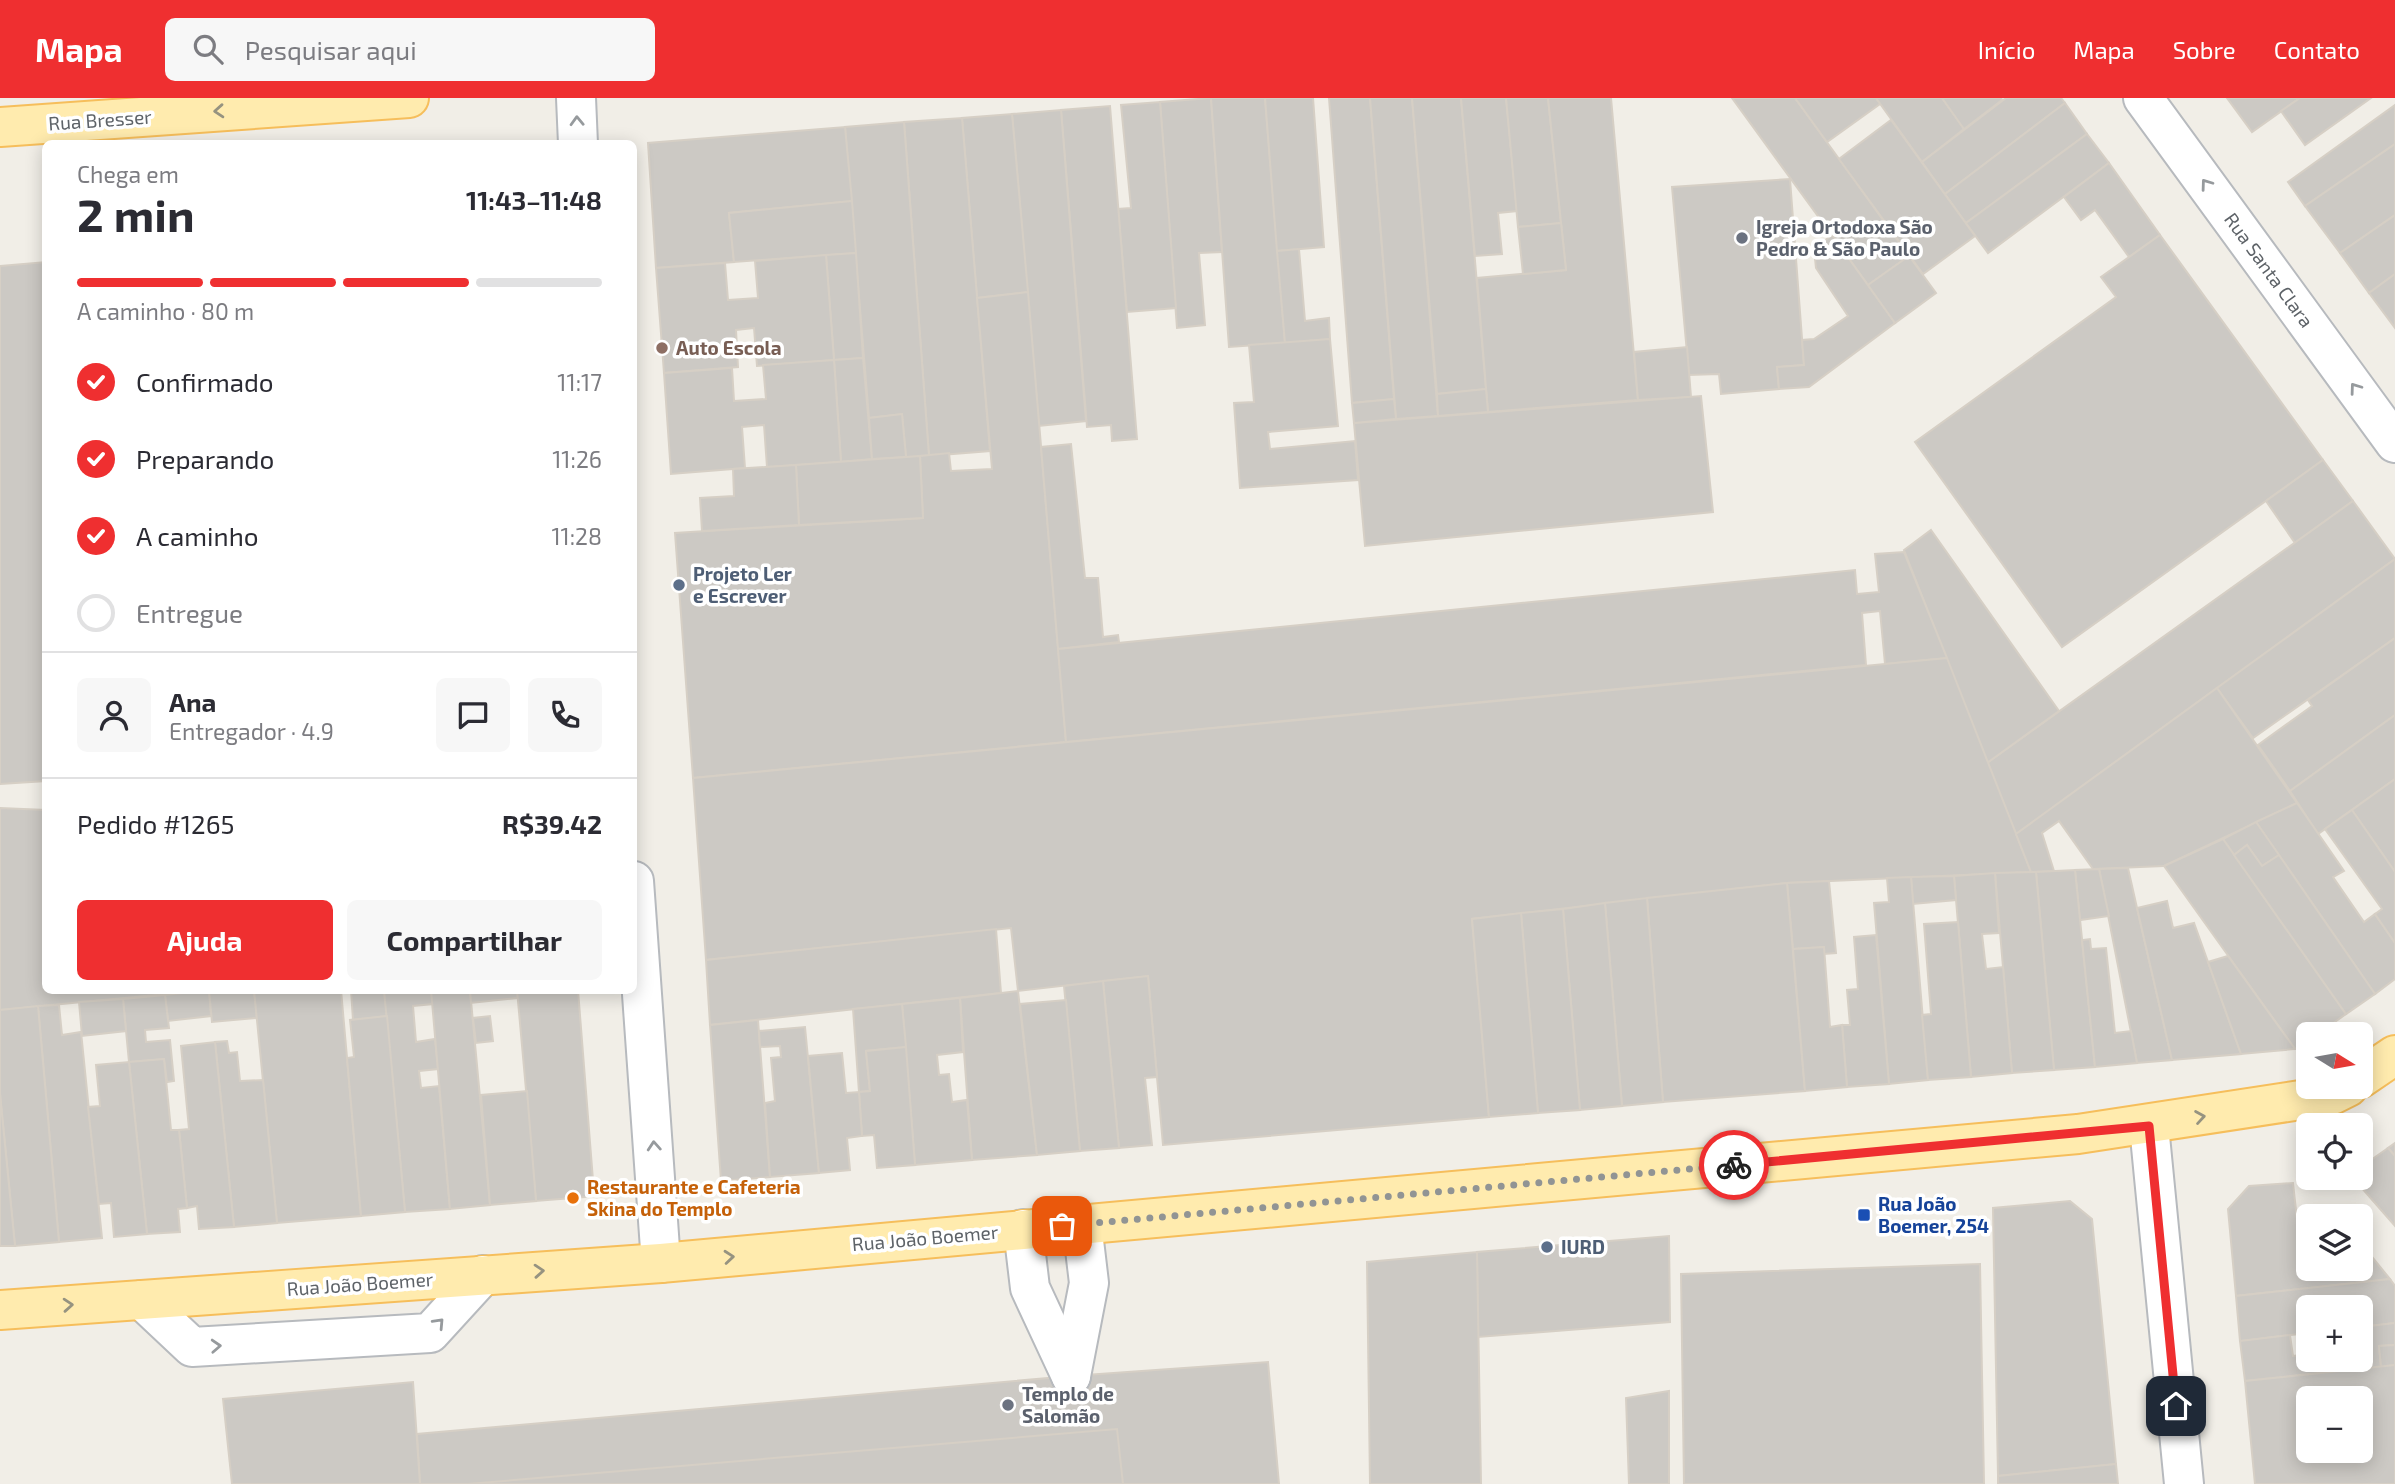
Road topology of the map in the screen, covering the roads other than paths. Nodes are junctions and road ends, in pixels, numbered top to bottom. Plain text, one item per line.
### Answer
1 (409, 98) edge
2 (576, 98) edge
3 (2143, 98) edge
4 (0, 127) edge
5 (578, 140) edge
6 (2395, 443) edge
7 (637, 923) edge
8 (2395, 1055) edge
9 (2373, 1070) edge
10 (2308, 1099) edge
11 (2149, 1126) junction
12 (1082, 1224) junction
13 (1023, 1229) junction
14 (661, 1263) junction
15 (483, 1275) junction
16 (142, 1300) junction
17 (0, 1310) edge
18 (2184, 1484) edge

1 -> 4 main road, Rua Bresser
5 -> 2 street
6 -> 3 street, Rua Santa Clara
14 -> 7 street
8 - 9 main road
11 -> 10 main road, Rua João Boemer
11 - 12 main road, Rua João Boemer
11 - 18 street
12 - 13 main road, Rua João Boemer
12 - 13 street
14 -> 13 main road, Rua João Boemer
15 -> 14 main road, Rua João Boemer
15 - 16 main road, Rua João Boemer
16 -> 15 street
17 -> 16 main road, Rua João Boemer

